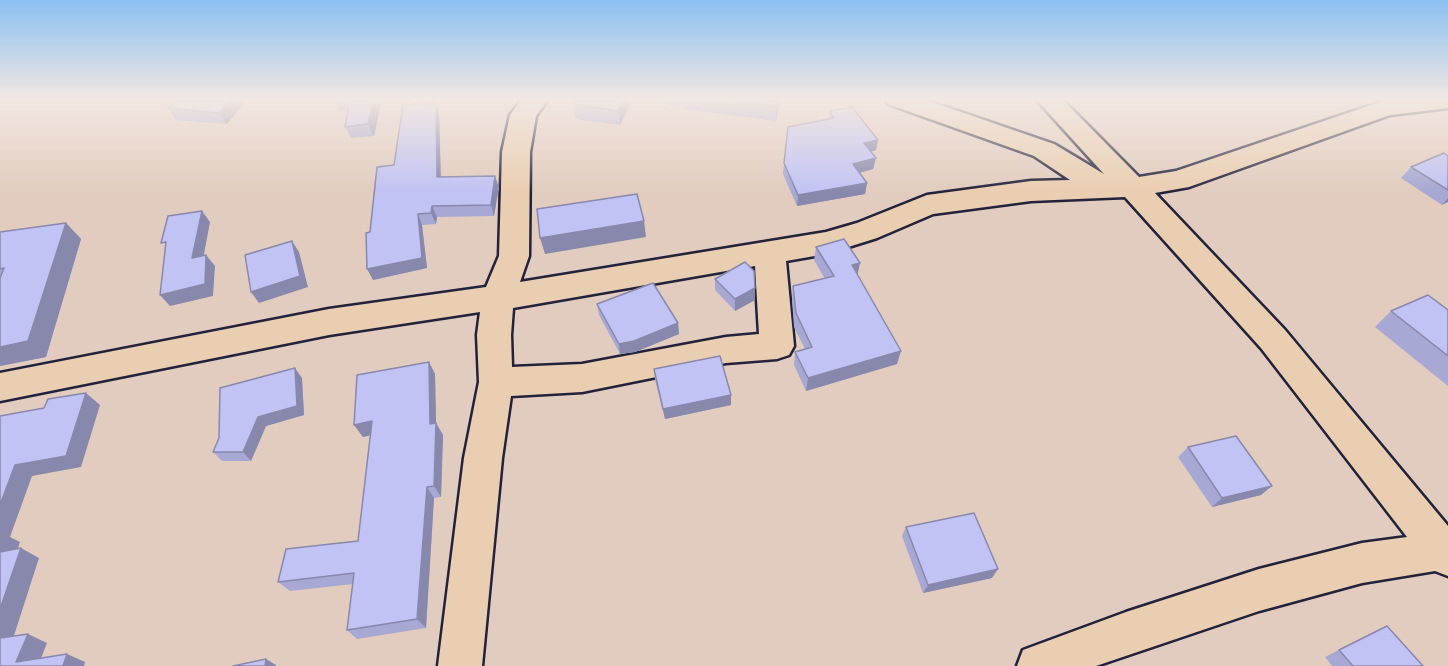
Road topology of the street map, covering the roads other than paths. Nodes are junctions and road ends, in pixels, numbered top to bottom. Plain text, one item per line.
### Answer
1 (521, 130) edge
2 (987, 130) edge
3 (1074, 130) edge
4 (1323, 130) edge
5 (1122, 188) junction
6 (774, 252) junction
7 (498, 298) junction
8 (496, 382) junction
9 (0, 387) edge
10 (1446, 552) edge
11 (460, 666) edge
12 (1039, 666) edge

1 - 7 street
2 - 5 street
3 - 5 street
4 - 5 street
5 - 6 street
5 - 10 street
6 - 7 street
6 - 8 street
7 - 8 street
7 - 9 street
8 - 11 street
10 - 12 street

